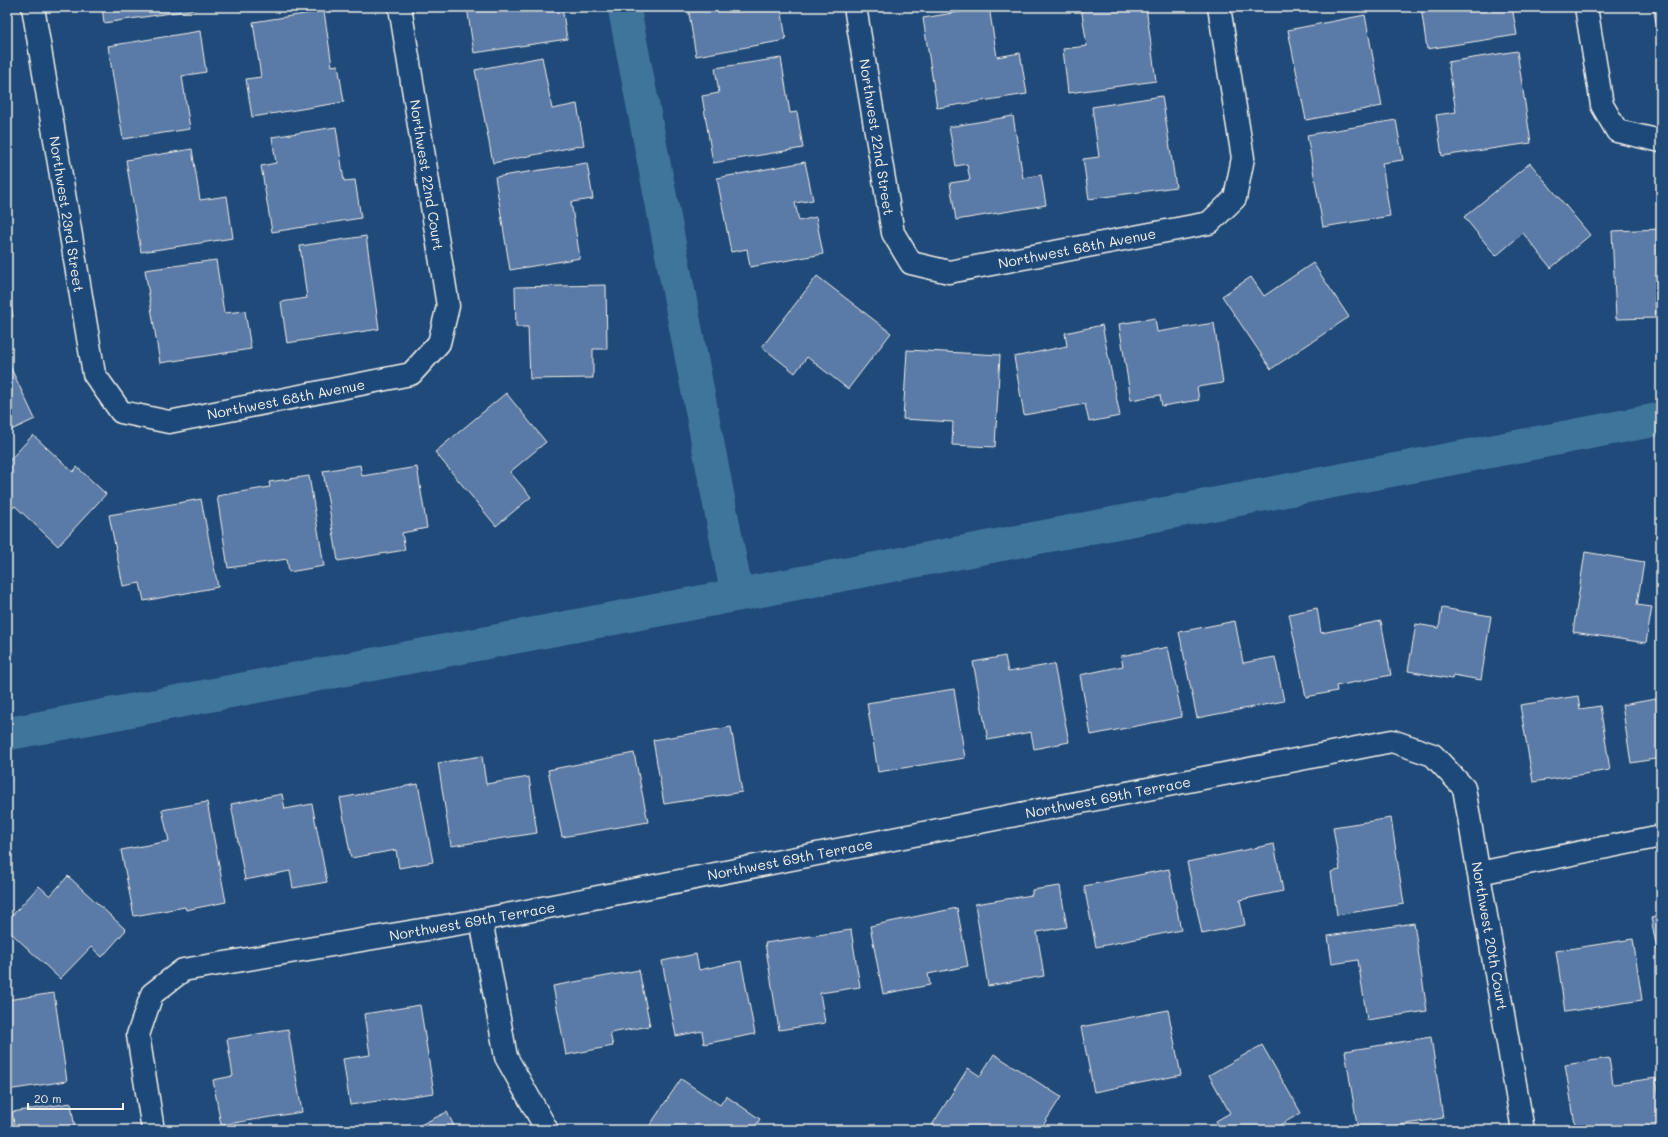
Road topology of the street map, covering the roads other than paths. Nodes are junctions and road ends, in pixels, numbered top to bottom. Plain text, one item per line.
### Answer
1 (33, 7) edge
2 (400, 7) edge
3 (855, 7) edge
4 (1219, 7) edge
5 (1586, 7) edge
6 (1661, 141) edge
7 (911, 263) joint
8 (439, 343) joint
9 (121, 412) joint
10 (1433, 755) joint
11 (1661, 836) edge
12 (1479, 873) junction
13 (482, 920) junction
14 (154, 1130) edge
15 (547, 1130) edge
16 (1523, 1130) edge

1 - 9 street, Northwest 23rd Street
2 - 8 street, Northwest 22nd Court
3 - 7 street, Northwest 22nd Street
4 - 7 street, Northwest 68th Avenue
5 - 6 street
8 - 9 street, Northwest 68th Avenue
10 - 12 street, Northwest 20th Court
10 - 13 street, Northwest 69th Terrace
11 - 12 street
12 - 16 street, Northwest 20th Court
13 - 14 street, Northwest 69th Terrace
13 - 15 street

